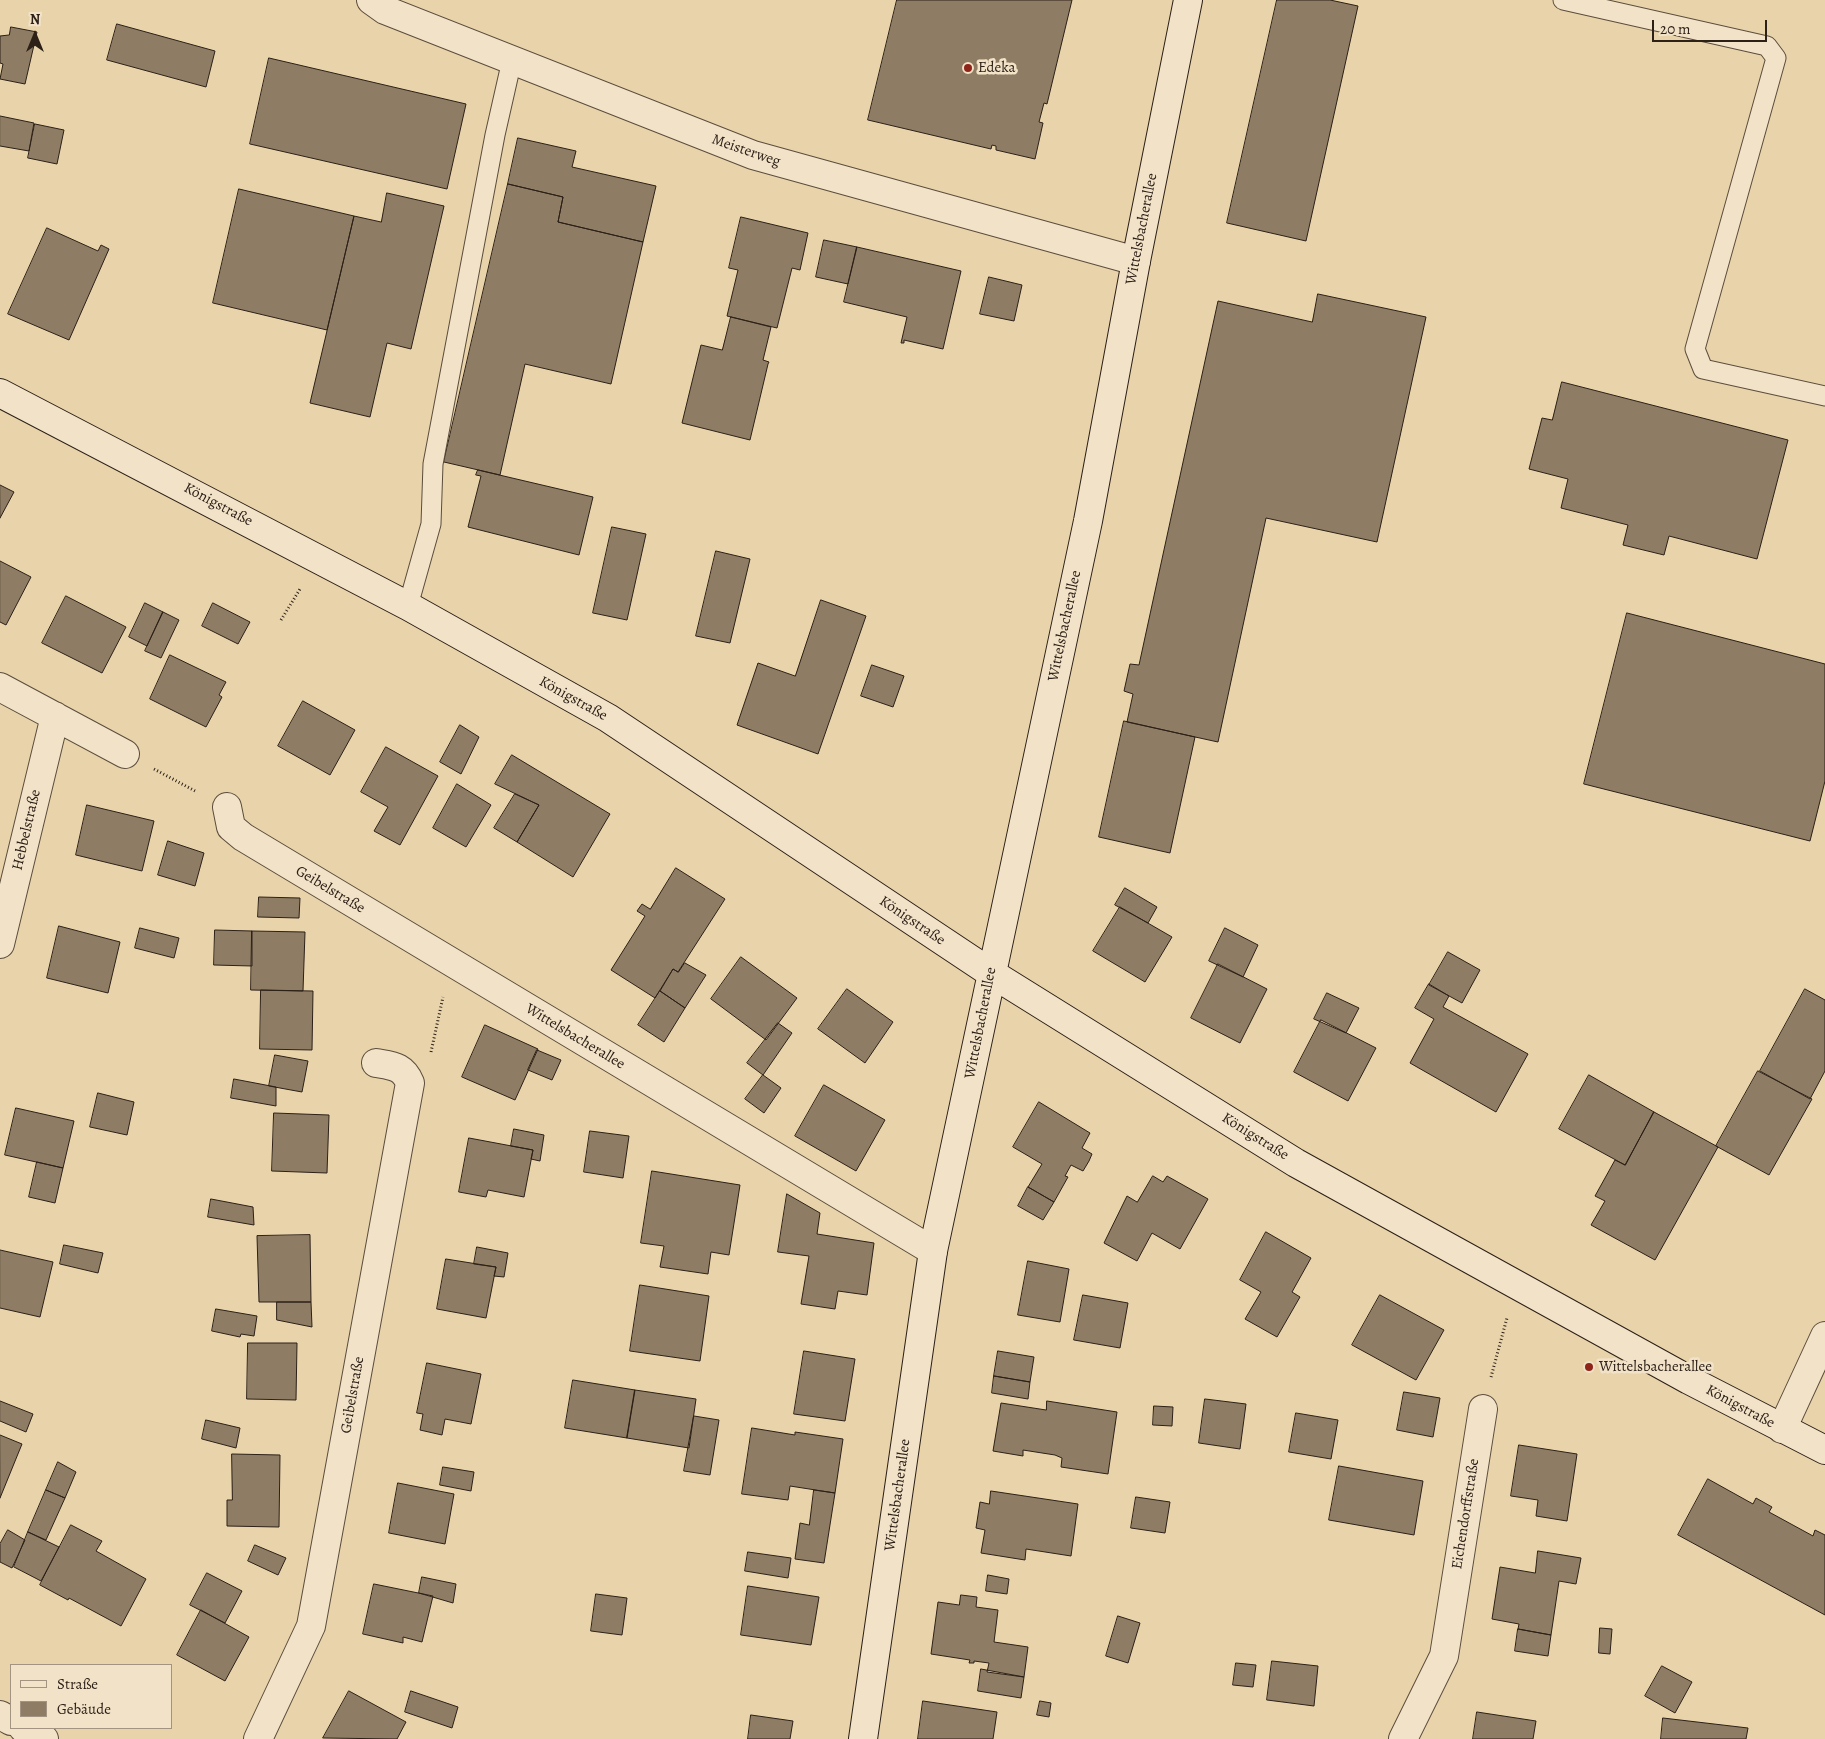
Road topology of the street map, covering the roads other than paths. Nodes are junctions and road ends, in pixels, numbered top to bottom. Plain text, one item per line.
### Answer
1 (371, 0) edge
2 (1188, 0) edge
3 (1563, 0) edge
4 (512, 60) junction
5 (1136, 261) junction
6 (0, 393) edge
7 (1825, 396) edge
8 (408, 606) junction
9 (0, 687) edge
10 (54, 716) junction
11 (125, 754) road end
12 (227, 807) road end
13 (0, 944) edge
14 (449, 962) joint
15 (991, 973) junction
16 (376, 1062) dead end
17 (933, 1251) junction
18 (1825, 1336) edge
19 (1483, 1409) road end
20 (1782, 1429) junction
21 (1825, 1450) edge
22 (25, 1729) edge
23 (44, 1739) edge
24 (258, 1739) edge
25 (863, 1739) edge
26 (1403, 1739) edge

1 - 4 street, Meisterweg
2 - 5 street, Wittelsbacherallee
3 - 7 lane
4 - 5 street, Meisterweg
4 - 8 lane
5 - 15 street, Wittelsbacherallee
6 - 8 street, Königstraße
8 - 15 street, Königstraße
9 - 10 street
10 - 11 street
10 - 13 street, Hebbelstraße
12 - 14 street, Geibelstraße
14 - 17 street, Wittelsbacherallee
15 - 17 street, Wittelsbacherallee
15 - 20 street, Königstraße
16 - 24 street, Geibelstraße
17 - 25 street, Wittelsbacherallee
18 - 20 street
19 - 26 street, Eichendorffstraße
20 - 21 street, Königstraße
22 - 23 street

